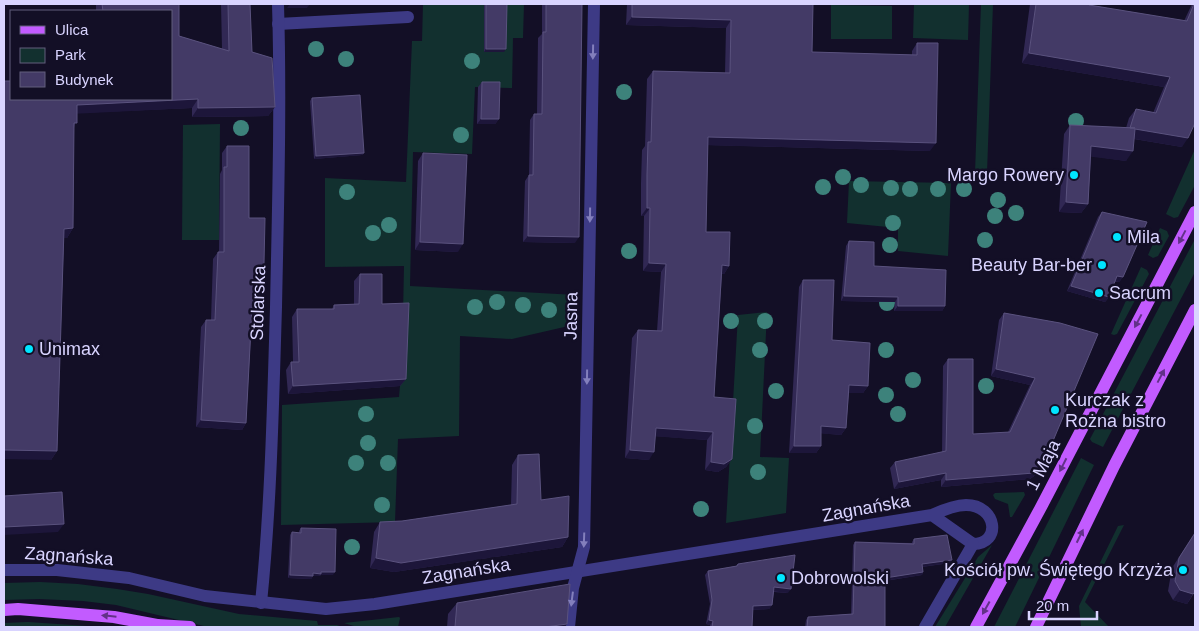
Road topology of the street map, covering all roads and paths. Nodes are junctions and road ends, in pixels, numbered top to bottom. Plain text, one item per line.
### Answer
1 (278, 4) edge
2 (594, 4) edge
3 (408, 16) dead end
4 (278, 24) junction
5 (1195, 212) edge
6 (1195, 310) edge
7 (932, 515) junction
8 (973, 544) junction
9 (4, 570) edge
10 (578, 571) junction
11 (261, 603) junction
12 (4, 610) edge
13 (159, 626) edge
14 (190, 627) edge
15 (569, 627) edge
16 (925, 627) edge
17 (976, 627) edge
18 (1036, 627) edge

1 - 4 street, Stolarska
2 -> 10 street, Jasna
3 - 4 street
4 - 11 street, Stolarska
5 -> 17 main road, 1 Maja
18 -> 6 main road
7 - 8 street, Zagnańska
7 - 8 street, Zagnańska
7 - 10 street, Zagnańska
8 - 16 street
9 - 11 street, Zagnańska
10 - 11 street, Zagnańska
10 -> 15 street, Jasna
13 -> 12 main road
13 - 14 main road

